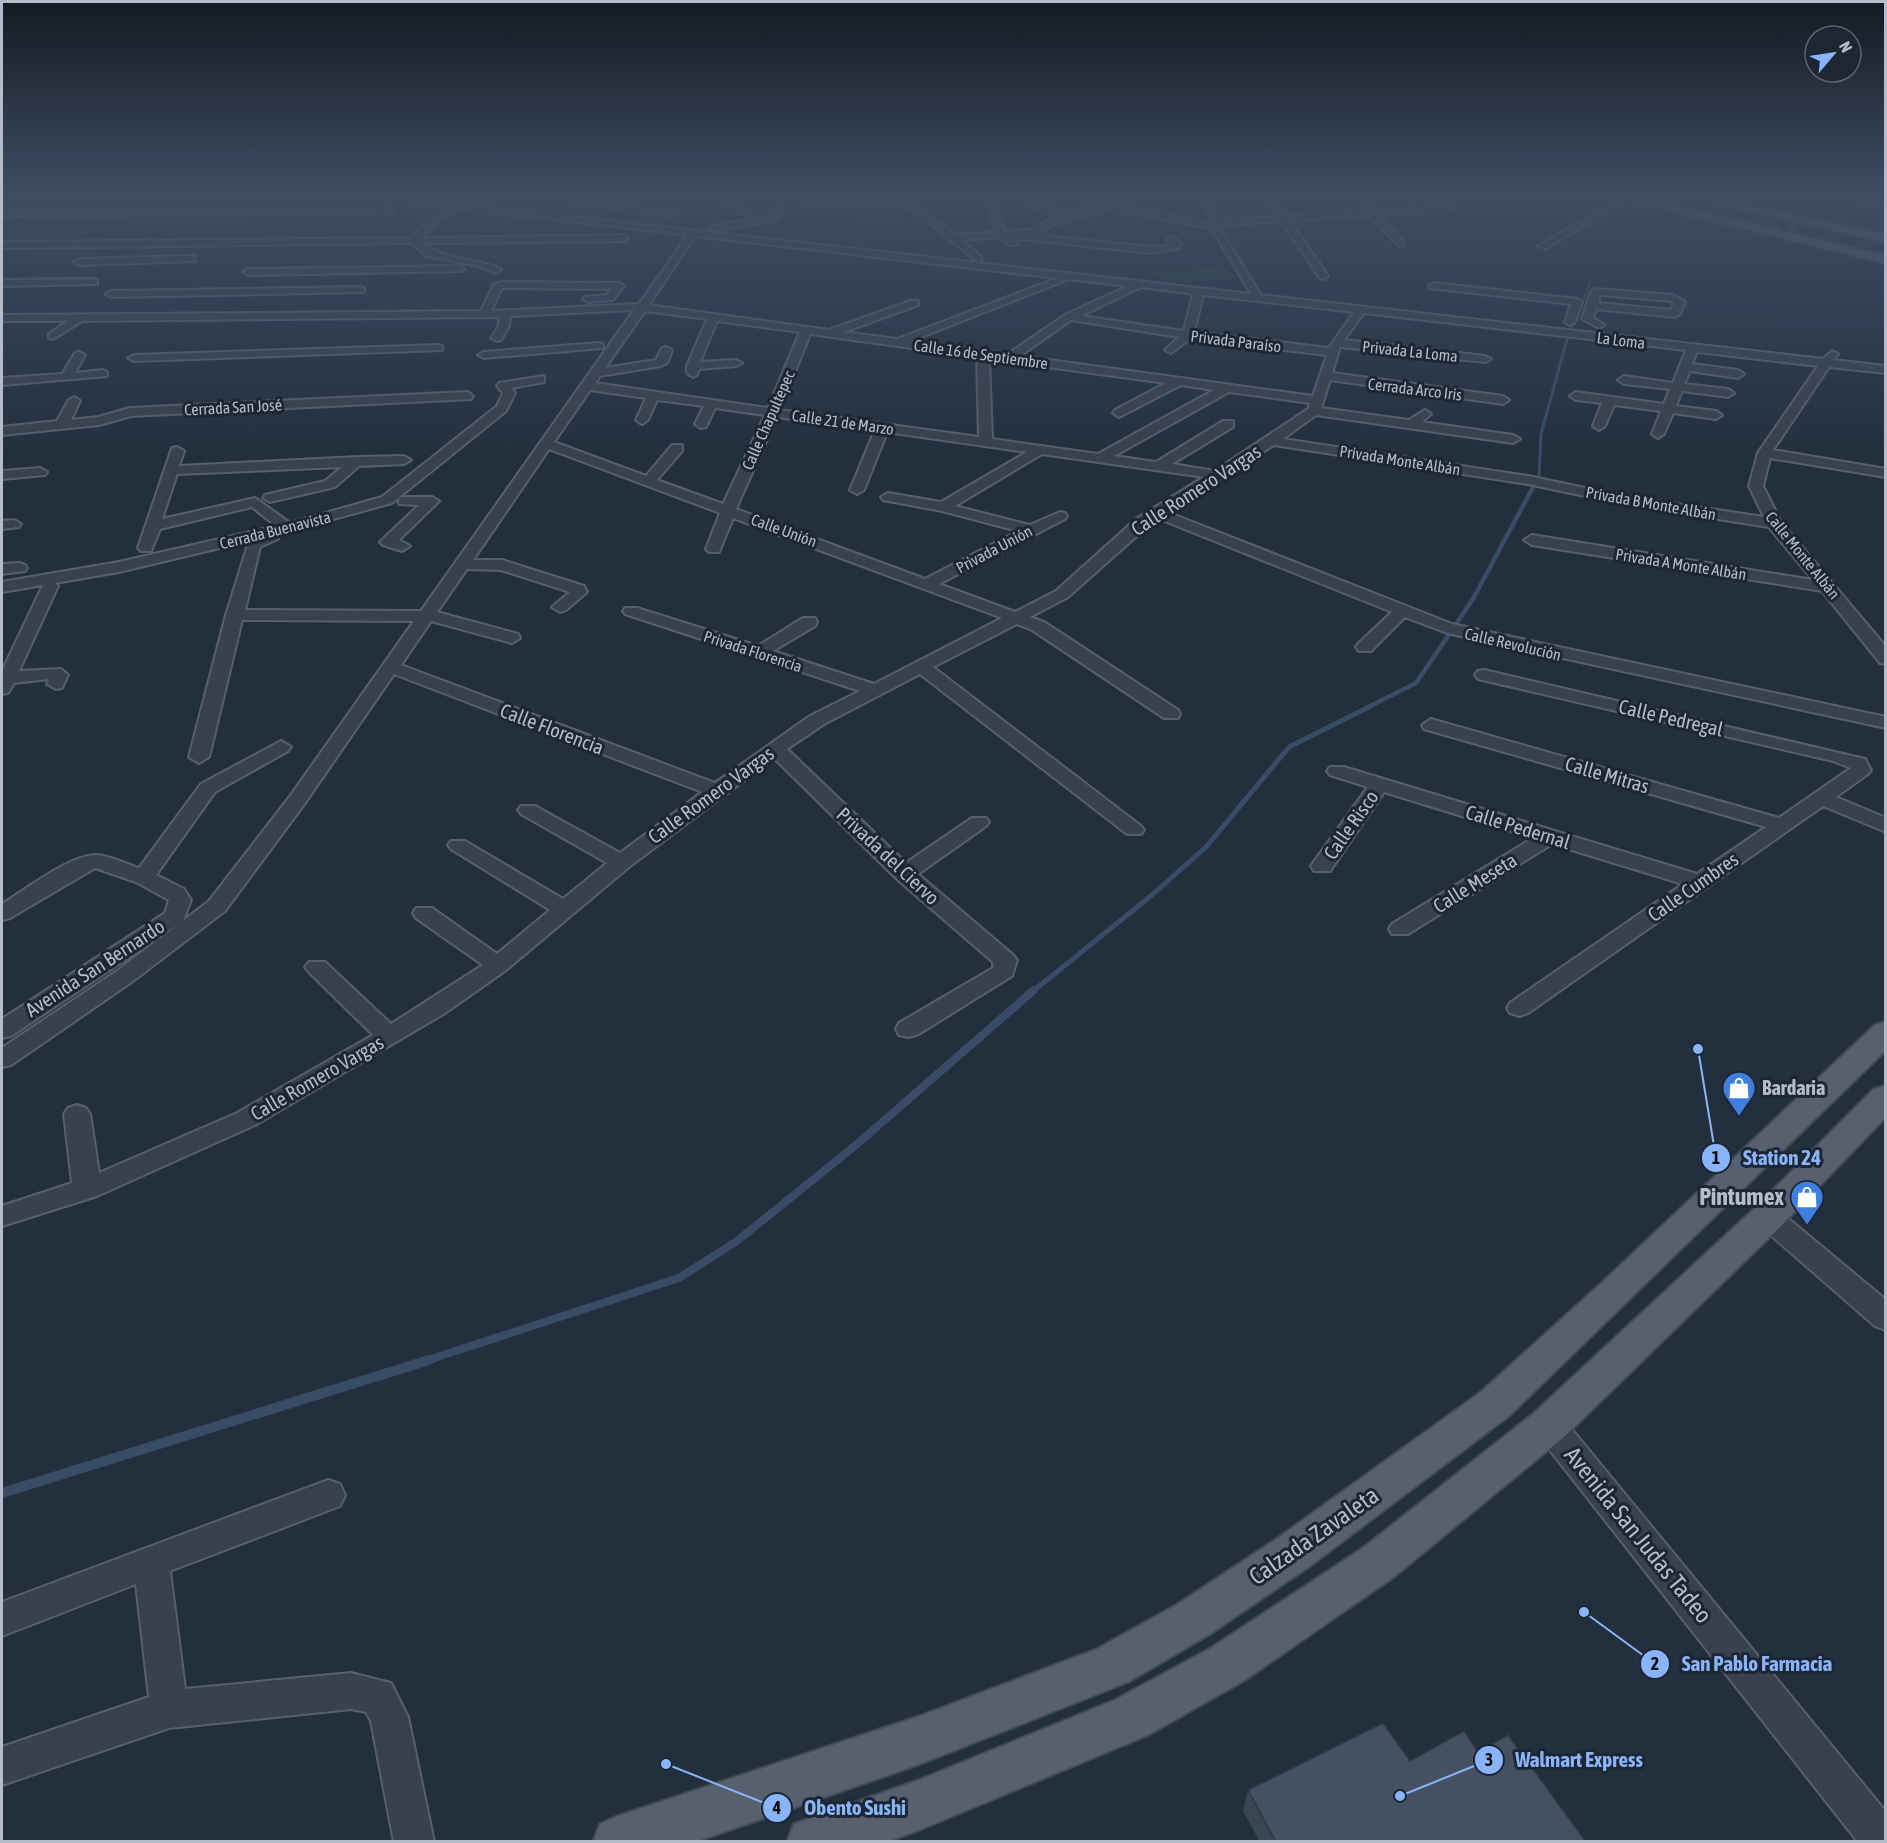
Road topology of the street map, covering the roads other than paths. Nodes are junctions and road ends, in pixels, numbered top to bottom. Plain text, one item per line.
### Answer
1 (243, 281) edge
2 (661, 281) edge
3 (1059, 281) edge
4 (1104, 281) edge
5 (1248, 281) edge
6 (2, 282) edge
7 (68, 282) junction
8 (93, 282) dead end
9 (1138, 285) junction
10 (1434, 286) dead end
11 (360, 290) dead end
12 (1584, 290) dead end
13 (241, 291) junction
14 (1198, 291) junction
15 (54, 292) dead end
16 (111, 294) dead end
17 (1258, 298) junction
18 (1577, 302) junction
19 (490, 303) junction
20 (914, 303) dead end
21 (50, 305) dead end
22 (1591, 305) junction
23 (642, 307) junction
24 (1361, 310) junction
25 (505, 314) junction
26 (484, 315) junction
27 (220, 316) junction
28 (1524, 316) dead end
29 (37, 317) junction
30 (80, 317) junction
31 (713, 317) junction
32 (1070, 317) junction
33 (2, 318) edge
34 (1570, 322) junction
35 (1521, 328) junction
36 (806, 330) junction
37 (828, 333) junction
38 (1573, 334) junction
39 (1188, 335) junction
40 (53, 336) dead end
41 (1594, 336) junction
42 (497, 339) dead end
43 (1721, 339) dead end
44 (1512, 341) dead end
45 (898, 342) junction
46 (599, 346) dead end
47 (438, 348) dead end
48 (1334, 348) junction
49 (1693, 348) junction
50 (666, 350) dead end
51 (1171, 350) dead end
52 (983, 354) junction
53 (79, 355) dead end
54 (484, 355) dead end
55 (1829, 357) junction
56 (1886, 357) edge
57 (134, 358) dead end
58 (1010, 358) junction
59 (1485, 359) dead end
60 (736, 363) dead end
61 (528, 366) junction
62 (1686, 367) junction
63 (1886, 370) edge
64 (103, 374) dead end
65 (1738, 374) dead end
66 (83, 375) junction
67 (67, 376) junction
68 (1327, 376) junction
69 (592, 380) junction
70 (1624, 380) dead end
71 (1180, 381) junction
72 (2, 382) edge
73 (1678, 387) junction
74 (1227, 388) junction
75 (1728, 393) dead end
76 (467, 396) dead end
77 (653, 396) junction
78 (1576, 396) dead end
79 (1503, 400) dead end
80 (1609, 401) junction
81 (711, 404) junction
82 (1317, 406) junction
83 (1669, 409) junction
84 (773, 412) junction
85 (1119, 413) dead end
86 (1425, 414) dead end
87 (1716, 415) dead end
88 (642, 420) dead end
89 (701, 424) dead end
90 (1228, 424) dead end
91 (1411, 424) junction
92 (62, 425) junction
93 (1599, 426) dead end
94 (882, 428) junction
95 (2, 430) edge
96 (1658, 434) dead end
97 (1513, 440) dead end
98 (1272, 441) junction
99 (986, 443) junction
100 (548, 444) junction
101 (678, 448) dead end
102 (1042, 449) junction
103 (177, 451) dead end
104 (1765, 453) junction
105 (1099, 459) junction
106 (404, 460) dead end
107 (357, 461) junction
108 (449, 464) dead end
109 (1158, 467) junction
110 (171, 470) junction
111 (40, 472) dead end
112 (1886, 473) edge
113 (2, 475) edge
114 (1217, 475) junction
115 (1528, 480) joint
116 (649, 481) junction
117 (857, 490) dead end
118 (888, 497) dead end
119 (404, 501) junction
120 (943, 507) junction
121 (728, 510) junction
122 (1156, 513) junction
123 (1060, 516) dead end
124 (1774, 523) junction
125 (304, 524) junction
126 (153, 526) junction
127 (287, 528) junction
128 (1030, 530) junction
129 (254, 539) junction
130 (1532, 540) dead end
131 (402, 546) dead end
132 (146, 548) dead end
133 (714, 549) dead end
134 (461, 564) junction
135 (19, 568) dead end
136 (2, 569) edge
137 (929, 583) junction
138 (50, 586) dead end
139 (2, 587) edge
140 (1830, 588) junction
141 (560, 607) dead end
142 (631, 610) dead end
143 (1402, 610) junction
144 (234, 615) junction
145 (425, 616) junction
146 (1018, 618) junction
147 (809, 622) dead end
148 (1864, 632) junction
149 (1886, 634) edge
150 (512, 639) dead end
151 (1365, 646) dead end
152 (759, 653) junction
153 (1886, 659) edge
154 (391, 667) junction
155 (922, 667) junction
156 (1484, 675) dead end
157 (4, 684) edge
158 (56, 684) dead end
159 (875, 690) junction
160 (1171, 714) dead end
161 (1886, 723) edge
162 (1431, 725) dead end
163 (281, 747) dead end
164 (775, 748) junction
165 (199, 757) dead end
166 (1858, 763) joint
167 (1337, 771) dead end
168 (1380, 784) junction
169 (714, 790) junction
170 (1821, 798) junction
171 (528, 810) dead end
172 (979, 822) dead end
173 (1782, 825) junction
174 (1886, 826) edge
175 (1134, 830) dead end
176 (1550, 836) junction
177 (458, 845) dead end
178 (621, 862) junction
179 (1322, 866) dead end
180 (905, 874) junction
181 (144, 877) junction
182 (1700, 882) junction
183 (564, 909) junction
184 (2, 913) edge
185 (423, 913) dead end
186 (1400, 929) dead end
187 (498, 965) junction
188 (317, 967) dead end
189 (1519, 1008) dead end
190 (908, 1029) dead end
191 (2, 1030) edge
192 (389, 1036) junction
193 (1883, 1038) edge
194 (2, 1059) edge
195 (1886, 1097) edge
196 (77, 1114) dead end
197 (87, 1188) junction
198 (2, 1216) edge
199 (1768, 1217) junction
200 (1886, 1318) edge
201 (1549, 1425) junction
202 (328, 1495) dead end
203 (151, 1563) junction
204 (2, 1619) edge
205 (169, 1709) junction
206 (2, 1766) edge
207 (414, 1842) edge
208 (618, 1842) edge
209 (812, 1842) edge
210 (1884, 1842) edge

1 - 13 street
2 - 23 street
3 - 45 street
4 - 9 street, La Loma
5 - 17 street
6 - 7 street
7 - 8 street
7 - 15 street
9 - 14 street, La Loma
9 - 32 street
10 - 18 street
11 - 13 street
12 - 18 street
13 - 16 street
13 - 27 street
14 - 17 street, La Loma
14 - 39 street
17 - 24 street, La Loma
18 - 34 street
19 - 19 street
19 - 26 street
20 - 37 street
21 - 29 street
22 - 22 street
22 - 41 street
23 - 25 street, Calle 16 de Septiembre
23 - 31 street, Calle 16 de Septiembre
23 - 69 street
24 - 35 street, La Loma
24 - 48 street
25 - 26 street, Calle 16 de Septiembre
25 - 42 street
26 - 27 street, Calle 16 de Septiembre
27 - 30 street, Calle 16 de Septiembre
28 - 34 street
29 - 30 street, Calle 16 de Septiembre
29 - 33 street, Calle 16 de Septiembre
30 - 40 street
31 - 36 street, Calle 16 de Septiembre
31 - 60 street
32 - 39 street, Privada Paraíso
32 - 58 street
34 - 38 street
35 - 38 street, La Loma
35 - 44 street
36 - 37 street, Calle 16 de Septiembre
36 - 84 street, Calle Chapultepec
37 - 45 street, Calle 16 de Septiembre
38 - 41 street, La Loma
39 - 48 street, Privada Paraíso
39 - 51 street
41 - 49 street, La Loma
43 - 55 street
45 - 52 street, Calle 16 de Septiembre
46 - 61 street
47 - 57 street
48 - 59 street, Privada La Loma
48 - 68 street
49 - 55 street, La Loma
49 - 62 street
50 - 69 street
52 - 58 street, Calle 16 de Septiembre
52 - 99 street
53 - 67 street
54 - 61 street
55 - 56 street
55 - 63 street, La Loma
55 - 104 street, Calle Monte Albán
58 - 71 street, Calle 16 de Septiembre
61 - 125 street, Cerrada Buenavista
62 - 65 street
62 - 73 street
64 - 66 street
66 - 67 street
66 - 92 street
67 - 72 street
68 - 79 street, Cerrada Arco Iris
68 - 82 street
69 - 77 street, Calle 21 de Marzo
69 - 100 street
70 - 73 street
71 - 74 street, Calle 16 de Septiembre
71 - 85 street
73 - 75 street
73 - 83 street
74 - 82 street, Calle 16 de Septiembre
74 - 105 street
76 - 92 street, Cerrada San José
77 - 81 street, Calle 21 de Marzo
77 - 88 street
78 - 80 street
80 - 83 street
80 - 93 street
81 - 84 street, Calle 21 de Marzo
81 - 89 street
82 - 91 street, Calle 16 de Septiembre
82 - 98 street, Calle Romero Vargas
83 - 87 street
83 - 96 street
84 - 94 street, Calle 21 de Marzo
84 - 121 street, Calle Chapultepec
86 - 91 street
90 - 109 street
91 - 97 street, Calle 16 de Septiembre
92 - 95 street, Cerrada San José
94 - 99 street, Calle 21 de Marzo
94 - 117 street
98 - 114 street, Calle Romero Vargas
98 - 115 street, Privada Monte Albán
99 - 102 street, Calle 21 de Marzo
100 - 116 street, Calle Unión
100 - 134 street
101 - 116 street
102 - 105 street, Calle 21 de Marzo
102 - 120 street
103 - 110 street
104 - 112 street
104 - 124 street, Calle Monte Albán
105 - 109 street, Calle 21 de Marzo
106 - 107 street
107 - 110 street
107 - 125 street
108 - 119 street
109 - 114 street, Calle 21 de Marzo
110 - 126 street
111 - 113 street
114 - 122 street, Calle Romero Vargas
115 - 124 street, Privada B Monte Albán
116 - 121 street, Calle Unión
118 - 120 street
119 - 129 street
119 - 131 street
120 - 128 street
121 - 133 street, Calle Chapultepec
121 - 137 street, Calle Unión
122 - 143 street, Calle Revolución
122 - 146 street, Calle Romero Vargas
123 - 128 street, Privada Unión
124 - 140 street, Calle Monte Albán
125 - 127 street, Cerrada Buenavista
126 - 127 street
126 - 132 street
127 - 129 street, Cerrada Buenavista
128 - 137 street, Privada Unión
129 - 139 street, Cerrada Buenavista
129 - 144 street
130 - 140 street, Privada A Monte Albán
134 - 141 street
134 - 145 street
135 - 136 street
137 - 146 street, Calle Unión
138 - 157 street
140 - 148 street, Calle Monte Albán
142 - 152 street, Privada Florencia
143 - 151 street
143 - 161 street, Calle Revolución
144 - 145 street
144 - 165 street
145 - 150 street
145 - 154 street
146 - 155 street, Calle Romero Vargas
146 - 160 street, Calle Unión
147 - 152 street
148 - 149 street
148 - 153 street, Calle Monte Albán
152 - 159 street, Privada Florencia
154 - 169 street, Calle Florencia
154 - 194 street
155 - 159 street, Calle Romero Vargas
155 - 175 street
156 - 166 street, Calle Pedregal
157 - 158 street
159 - 164 street, Calle Romero Vargas
162 - 173 street, Calle Mitras
163 - 181 street
164 - 169 street, Calle Romero Vargas
164 - 180 street, Privada del Ciervo
166 - 170 street, Calle Cumbres
167 - 168 street, Calle Pedernal
168 - 176 street, Calle Pedernal
168 - 179 street, Calle Risco
169 - 178 street, Calle Romero Vargas
170 - 173 street, Calle Cumbres
170 - 174 street
171 - 178 street
172 - 180 street
173 - 182 street, Calle Cumbres
176 - 182 street, Calle Pedernal
176 - 186 street, Calle Meseta
177 - 183 street
178 - 183 street, Calle Romero Vargas
180 - 190 street, Privada del Ciervo
181 - 184 street
181 - 191 street, Avenida San Bernardo
182 - 189 street, Calle Cumbres
183 - 187 street, Calle Romero Vargas
185 - 187 street
187 - 192 street, Calle Romero Vargas
188 - 192 street
192 - 197 street, Calle Romero Vargas
193 - 208 main road, Calzada Zavaleta
195 - 199 main road
196 - 197 street
197 - 198 street, Calle Romero Vargas
199 - 200 street
199 - 201 main road
201 - 209 main road
201 - 210 street, Avenida San Judas Tadeo
202 - 203 street
203 - 204 street
203 - 205 street
205 - 206 street
205 - 207 street

